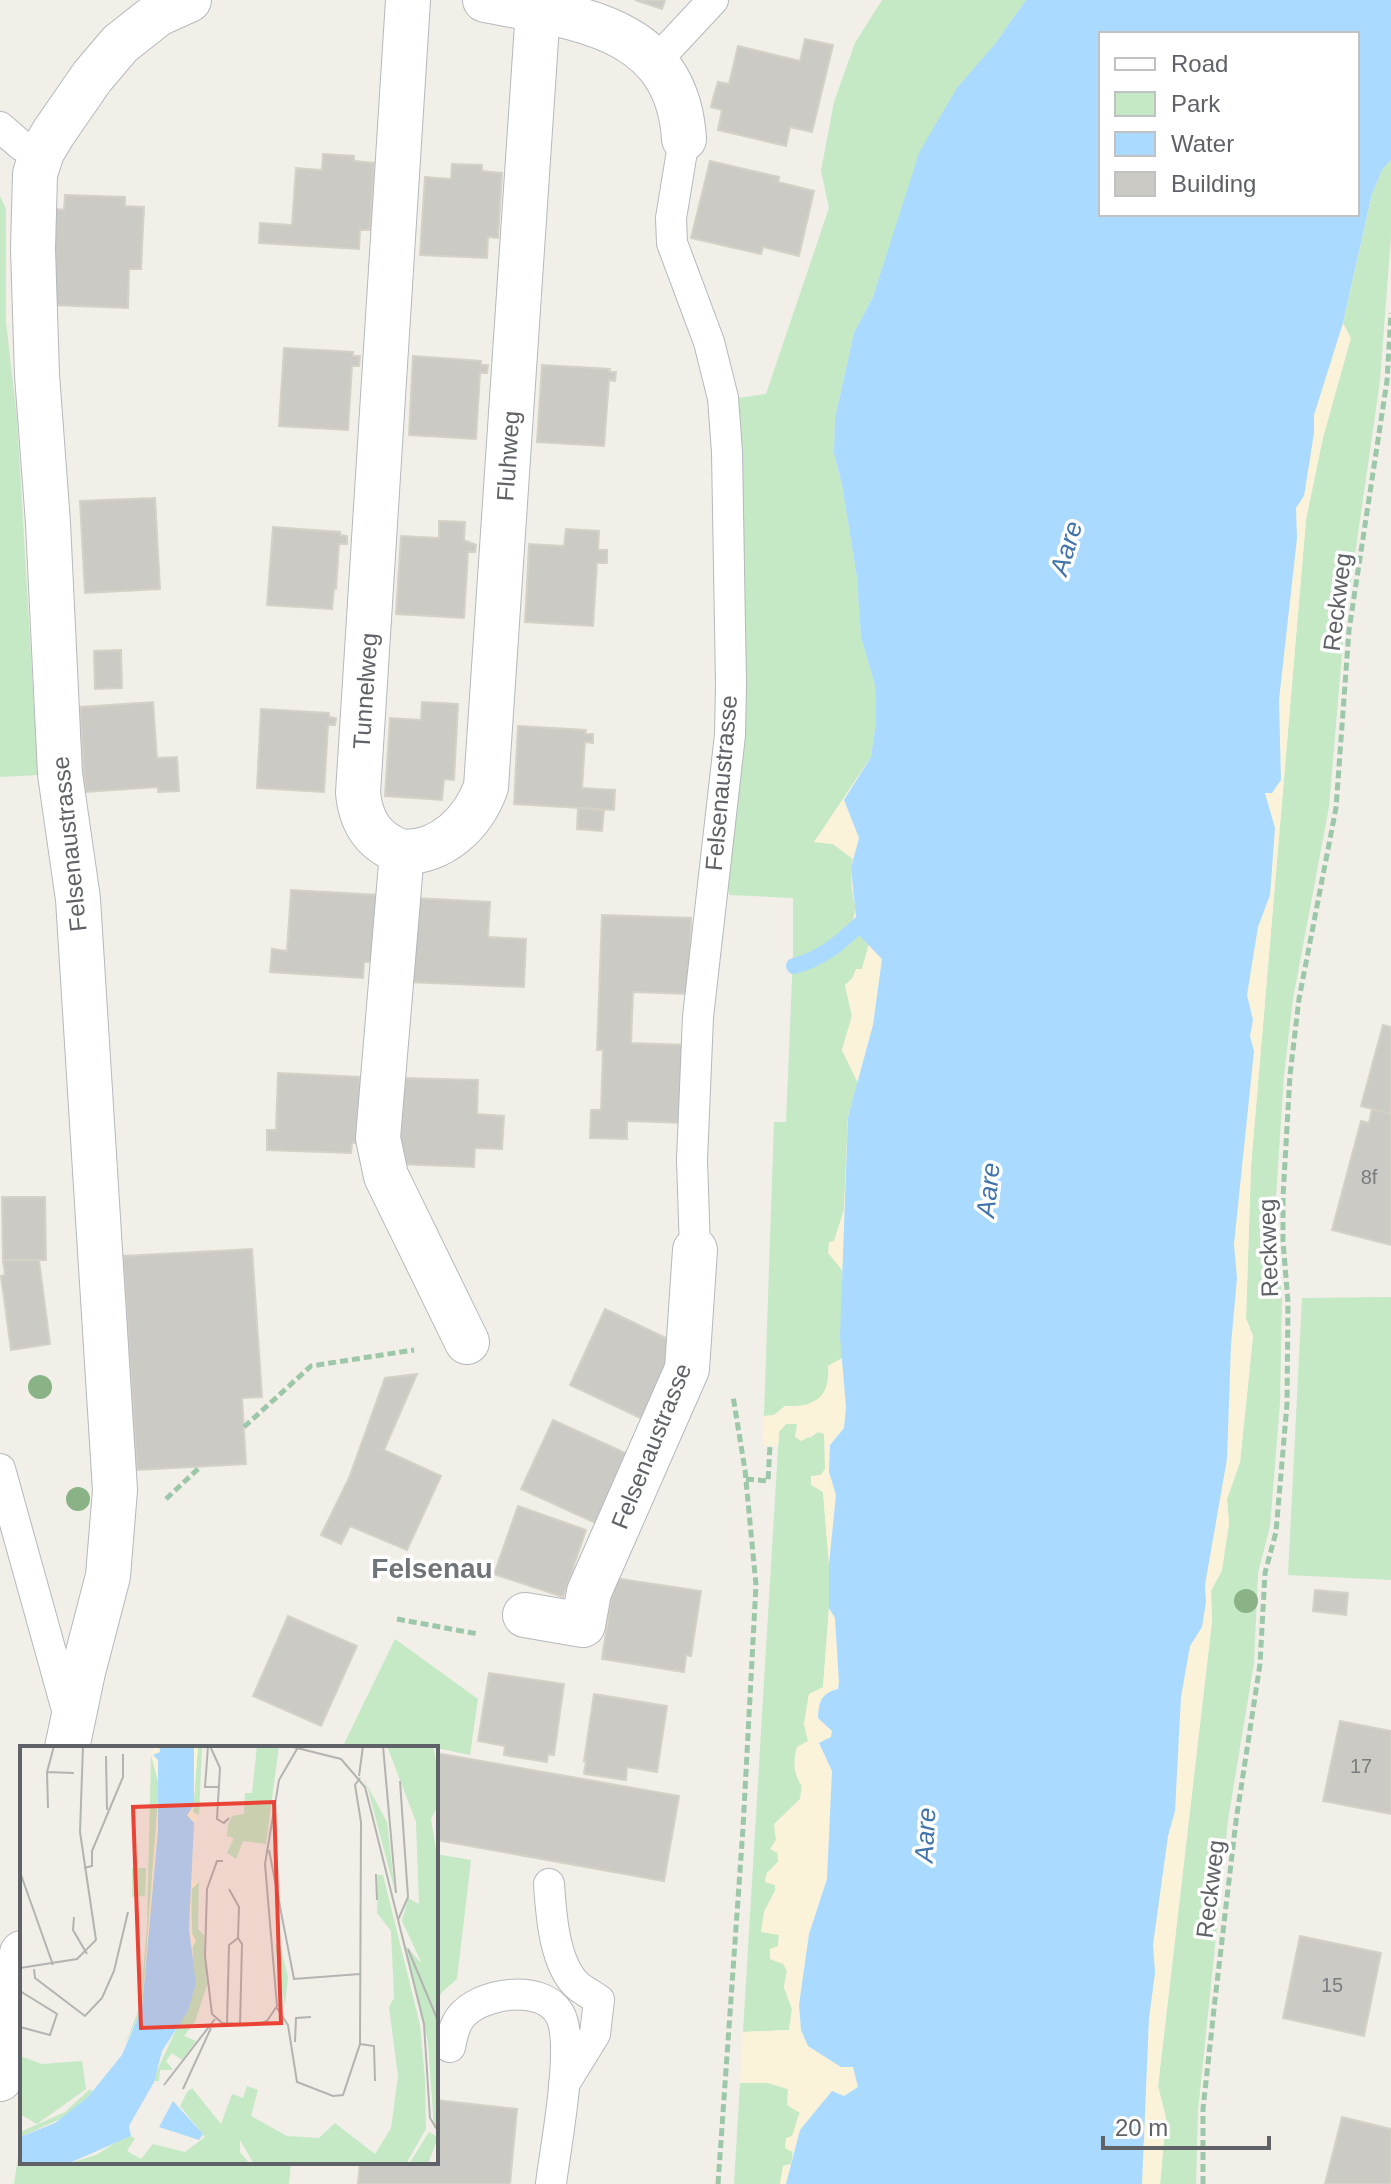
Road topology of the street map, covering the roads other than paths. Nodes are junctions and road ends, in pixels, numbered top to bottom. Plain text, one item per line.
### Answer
1 (189, 0) edge
2 (408, 0) edge
3 (485, 0) edge
4 (700, 7) edge
5 (538, 10) junction
6 (657, 60) junction
7 (0, 127) edge
8 (684, 139) joint
9 (42, 152) junction
10 (402, 852) junction
11 (695, 1250) joint
12 (467, 1342) road end
13 (0, 1469) edge
14 (525, 1615) dead end
15 (69, 1738) edge
16 (549, 1884) dead end
17 (20, 1964) edge
18 (450, 2047) dead end
19 (0, 2079) edge
20 (563, 2086) junction
21 (551, 2184) edge

1 - 9 street, Felsenaustrasse
2 - 10 street, Tunnelweg
3 - 5 street, Felsenaustrasse
4 - 6 lane
5 - 6 street, Felsenaustrasse
5 - 10 street, Fluhweg
6 - 8 street, Felsenaustrasse
7 - 9 lane
8 - 11 lane, Felsenaustrasse
9 - 15 street, Felsenaustrasse
10 - 12 street
11 - 14 street, Felsenaustrasse
13 - 15 lane
16 - 20 lane
17 - 19 street
18 - 20 lane
20 - 21 lane

